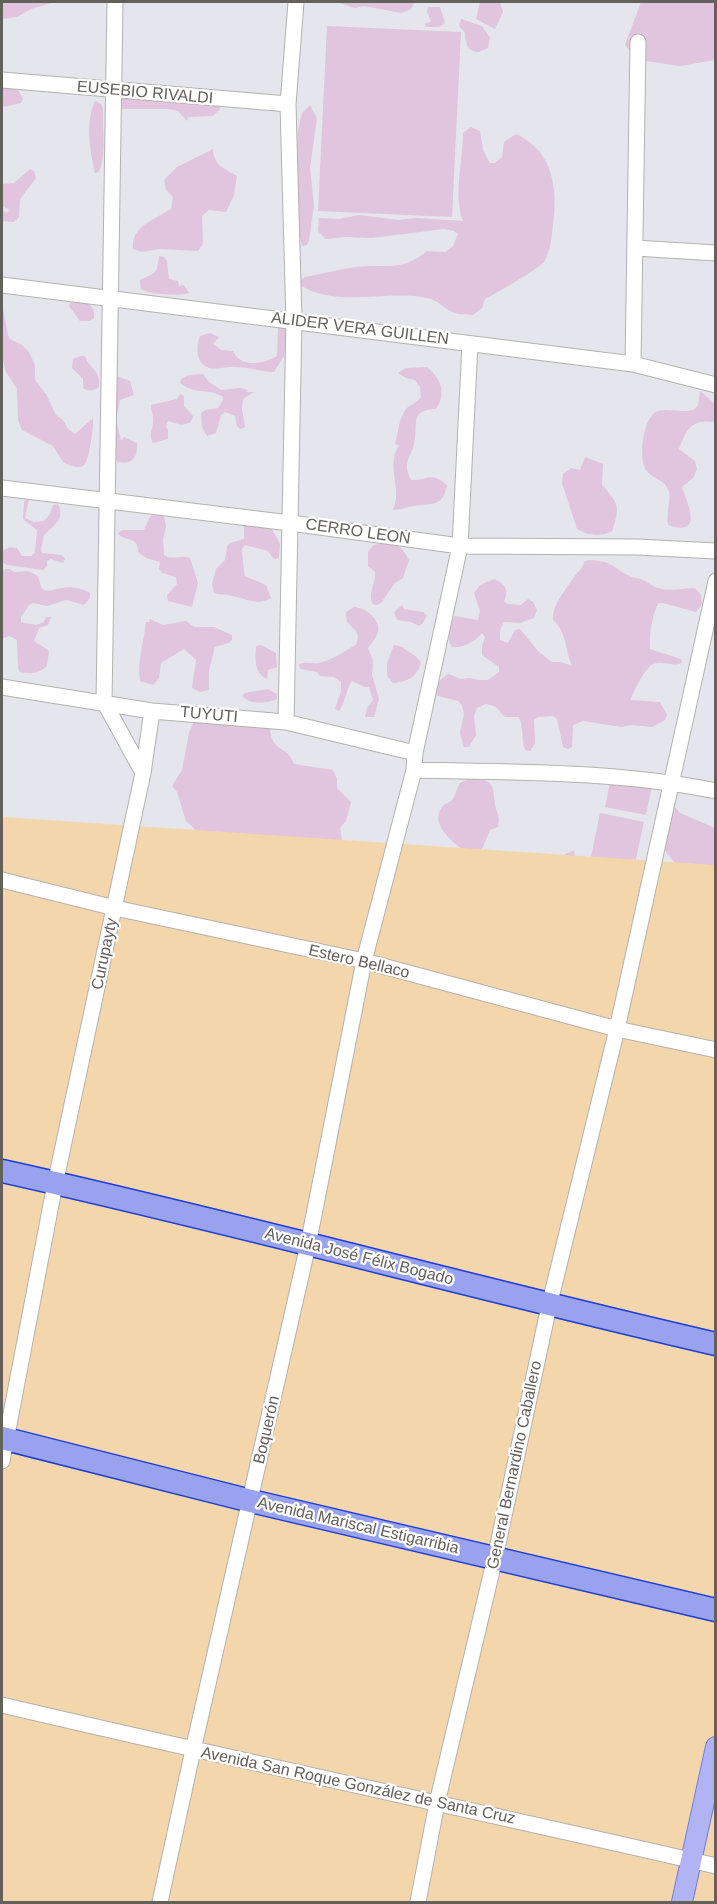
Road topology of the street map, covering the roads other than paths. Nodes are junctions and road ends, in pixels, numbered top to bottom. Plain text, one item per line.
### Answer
1 (115, 2) edge
2 (296, 2) edge
3 (638, 42) dead end
4 (2, 80) edge
5 (113, 90) junction
6 (288, 104) junction
7 (635, 248) junction
8 (716, 253) edge
9 (2, 285) edge
10 (110, 299) junction
11 (294, 321) junction
12 (470, 344) junction
13 (633, 364) junction
14 (716, 385) edge
15 (2, 488) edge
16 (106, 501) junction
17 (290, 523) junction
18 (460, 546) junction
19 (716, 551) edge
20 (716, 581) edge
21 (2, 687) edge
22 (104, 702) junction
23 (152, 711) junction
24 (286, 722) junction
25 (415, 753) junction
26 (414, 770) junction
27 (142, 773) junction
28 (672, 782) junction
29 (716, 791) edge
30 (2, 880) edge
31 (113, 903) junction
32 (365, 958) junction
33 (617, 1029) junction
34 (716, 1050) edge
35 (2, 1171) edge
36 (50, 1182) junction
37 (308, 1245) junction
38 (549, 1305) junction
39 (716, 1344) edge
40 (2, 1413) edge
41 (4, 1438) edge
42 (2, 1461) edge
43 (251, 1501) junction
44 (495, 1558) junction
45 (716, 1610) edge
46 (2, 1705) edge
47 (716, 1747) edge
48 (193, 1750) junction
49 (437, 1803) junction
50 (691, 1860) junction
51 (716, 1866) edge
52 (160, 1902) edge
53 (418, 1902) edge
54 (682, 1902) edge

1 - 5 street
2 - 6 street
3 - 7 street
4 - 5 street, EUSEBIO RIVALDI
5 - 6 street, EUSEBIO RIVALDI
5 - 10 street
6 - 11 street
7 - 8 street
7 - 13 street
9 - 10 street, ALIDER VERA GUILLEN
10 - 11 street, ALIDER VERA GUILLEN
10 - 16 street
11 - 12 street, ALIDER VERA GUILLEN
11 - 17 street
12 - 13 street, ALIDER VERA GUILLEN
12 - 18 street, Boquerón
13 - 14 street, ALIDER VERA GUILLEN
15 - 16 street, CERRO LEON
16 - 17 street, CERRO LEON
16 - 22 street
17 - 18 street, CERRO LEON
17 - 24 street
18 - 19 street, CERRO LEON
18 - 25 street, Boquerón
20 - 28 street, General Bernardino Caballero
21 - 22 street, TUYUTI
22 - 23 street, TUYUTI
22 - 27 street
23 - 24 street, TUYUTI
23 - 27 street, Curupayty
24 - 25 street, TUYUTI
25 - 26 street, Boquerón
26 - 28 street
26 - 32 street, Boquerón
27 - 31 street, Curupayty
28 - 29 street
28 - 33 street, General Bernardino Caballero
30 - 31 street, Estero Bellaco
31 - 32 street, Estero Bellaco
31 - 36 street, Curupayty
32 - 33 street, Estero Bellaco
32 - 37 street, Boquerón
33 - 34 street, Estero Bellaco
33 - 38 street, General Bernardino Caballero
35 - 36 highway, Avenida José Félix Bogado
36 - 37 highway, Avenida José Félix Bogado
36 - 40 street, Curupayty
36 - 41 street, Curupayty
37 - 38 highway, Avenida José Félix Bogado
37 - 43 street, Boquerón
38 - 39 highway, Avenida José Félix Bogado
38 - 44 street, General Bernardino Caballero
41 - 42 street, Curupayty
41 - 43 highway, Avenida Mariscal Estigarribia
43 - 44 highway, Avenida Mariscal Estigarribia
43 - 48 street, Boquerón
44 - 45 highway, Avenida Mariscal Estigarribia
44 - 49 street, General Bernardino Caballero
46 - 48 street, Avenida San Roque González de Santa Cruz
47 - 50 main road
48 - 49 street, Avenida San Roque González de Santa Cruz
48 - 52 street, Boquerón
49 - 50 street, Avenida San Roque González de Santa Cruz
49 - 53 street, General Bernardino Caballero
50 - 51 street, Avenida San Roque González de Santa Cruz
50 - 54 main road

